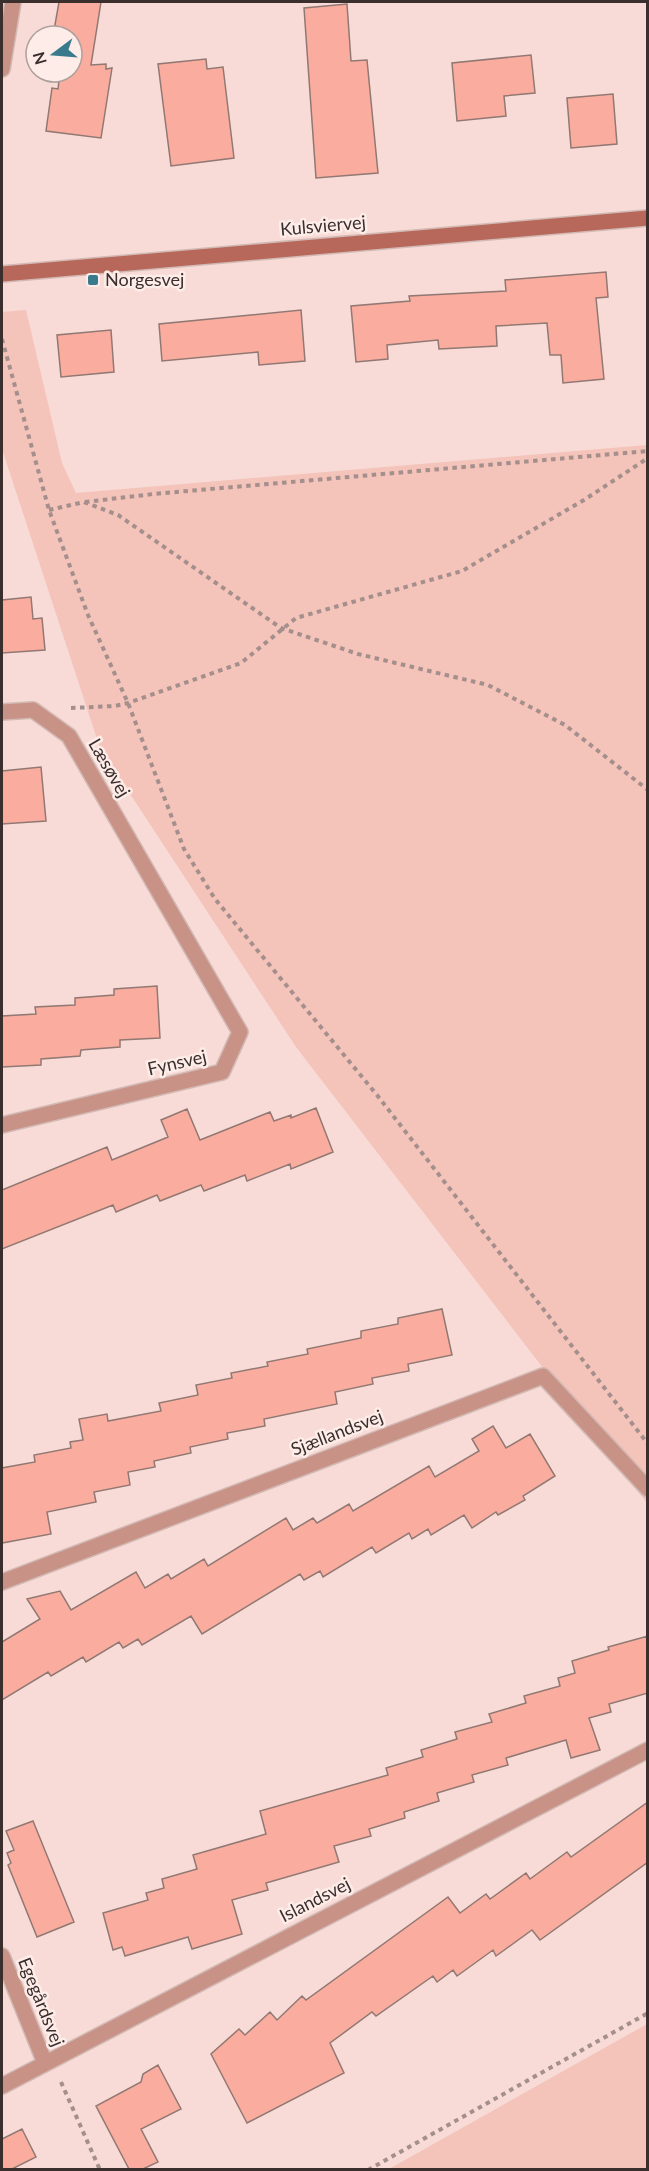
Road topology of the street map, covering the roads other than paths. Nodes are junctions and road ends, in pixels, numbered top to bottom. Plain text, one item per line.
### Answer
1 (13, 2) edge
2 (2, 69) edge
3 (648, 218) edge
4 (2, 274) edge
5 (2, 712) edge
6 (153, 885) joint
7 (2, 1125) edge
8 (648, 1489) edge
9 (2, 1582) edge
10 (648, 1750) edge
11 (2, 1956) edge
12 (45, 2063) junction
13 (2, 2086) edge

1 - 2 street
3 - 4 street, Kulsviervej
5 - 6 street, Læsøvej
6 - 7 street, Fynsvej
8 - 9 street, Sjællandsvej
10 - 12 street, Islandsvej
11 - 12 street, Egegårdsvej
12 - 13 street, Islandsvej

